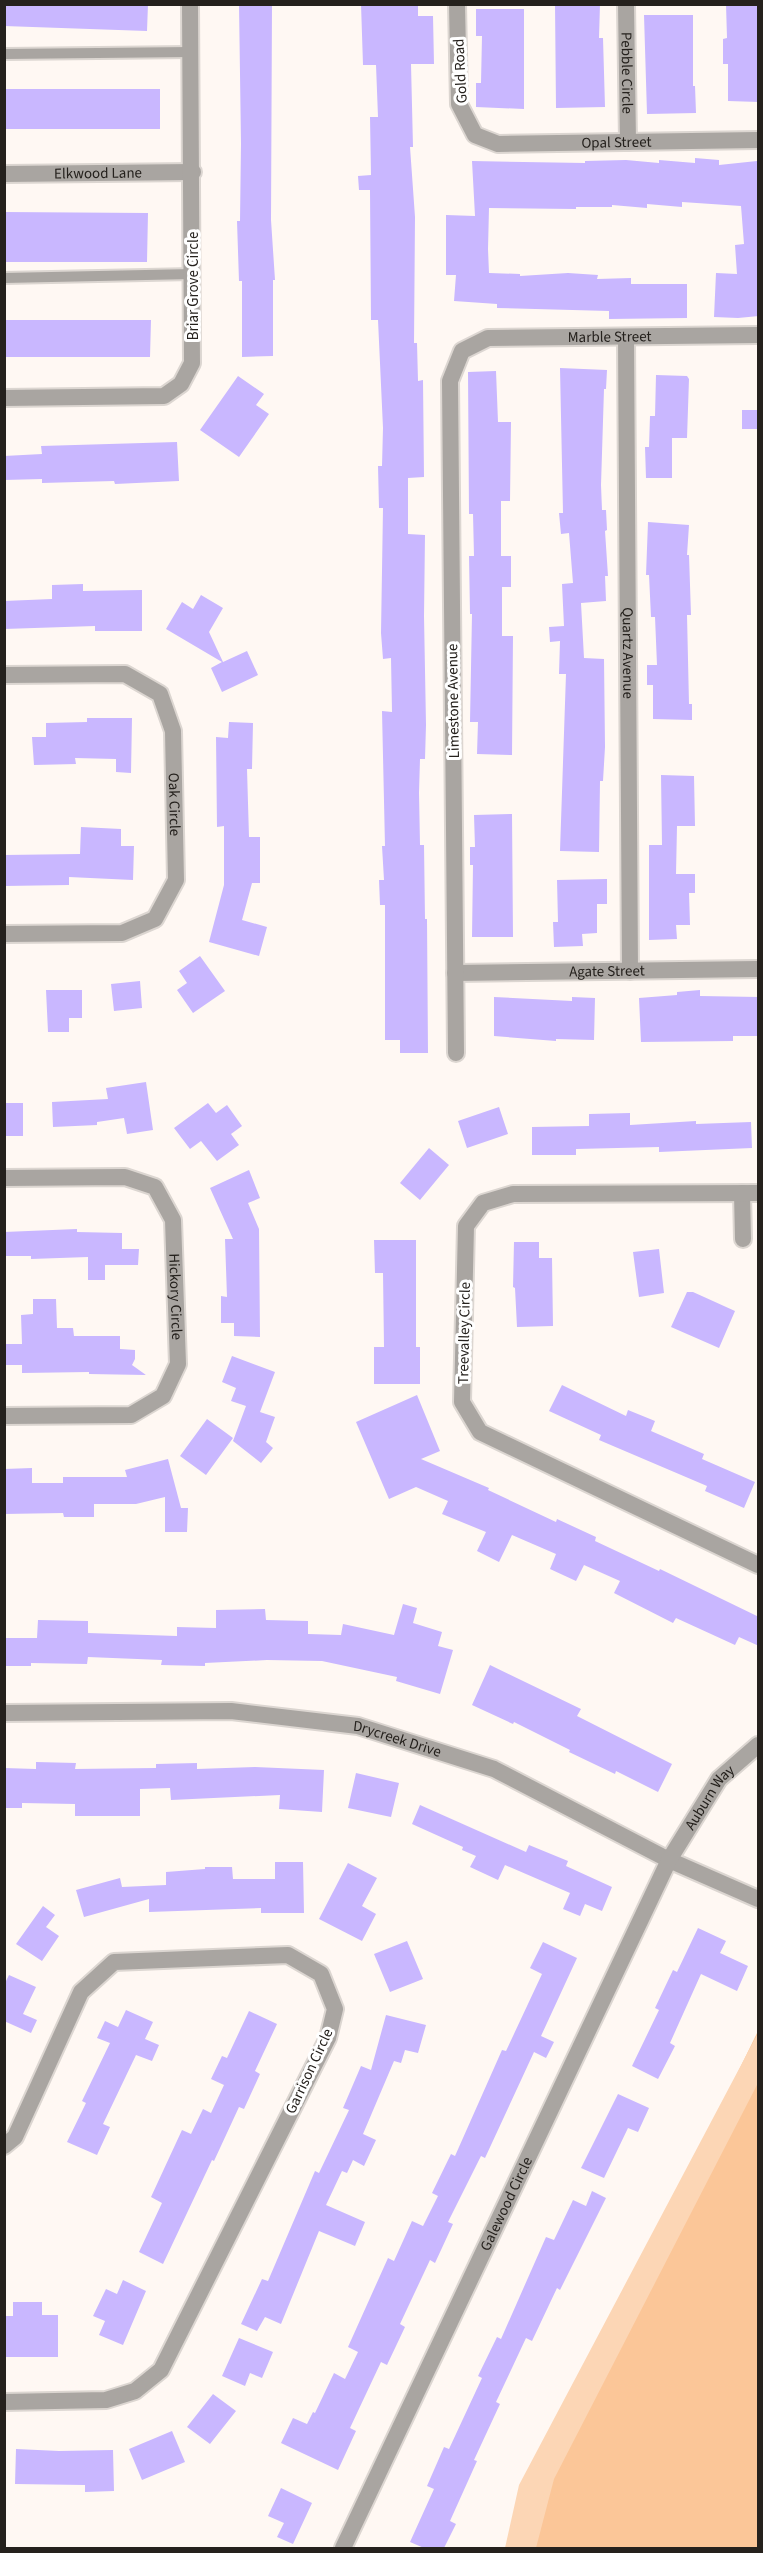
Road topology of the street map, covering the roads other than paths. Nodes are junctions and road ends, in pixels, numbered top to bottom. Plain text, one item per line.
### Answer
1 (190, 4) edge
2 (457, 4) edge
3 (626, 4) edge
4 (191, 52) junction
5 (4, 54) edge
6 (476, 135) joint
7 (759, 140) edge
8 (628, 142) junction
9 (193, 172) junction
10 (4, 174) edge
11 (193, 274) junction
12 (4, 278) edge
13 (759, 335) edge
14 (626, 337) junction
15 (462, 351) joint
16 (4, 398) edge
17 (4, 675) edge
18 (4, 934) edge
19 (759, 969) edge
20 (630, 971) junction
21 (455, 973) junction
22 (456, 1053) dead end
23 (4, 1178) edge
24 (750, 1193) edge
25 (743, 1239) dead end
26 (4, 1416) edge
27 (759, 1565) edge
28 (4, 1713) edge
29 (759, 1745) edge
30 (669, 1860) junction
31 (759, 1899) edge
32 (4, 2146) edge
33 (4, 2402) edge
34 (343, 2548) edge

1 - 4 street, Briar Grove Circle
2 - 6 street, Gold Road
3 - 8 street, Pebble Circle
4 - 5 lane
4 - 9 street, Briar Grove Circle
6 - 8 street, Opal Street
7 - 8 street, Opal Street
9 - 10 street, Elkwood Lane
9 - 11 street, Briar Grove Circle
11 - 12 lane
11 - 16 street, Briar Grove Circle
13 - 14 street, Marble Street
14 - 15 street, Marble Street
14 - 20 street, Quartz Avenue
15 - 21 street, Limestone Avenue
17 - 18 street, Oak Circle
19 - 20 street, Agate Street
20 - 21 street, Agate Street
21 - 22 street, Limestone Avenue
23 - 26 street, Hickory Circle
24 - 25 street
24 - 27 street, Treevalley Circle
28 - 30 street, Drycreek Drive
29 - 30 street, Auburn Way
30 - 31 street, Drycreek Drive
30 - 34 street, Galewood Circle
32 - 33 street, Garrison Circle

